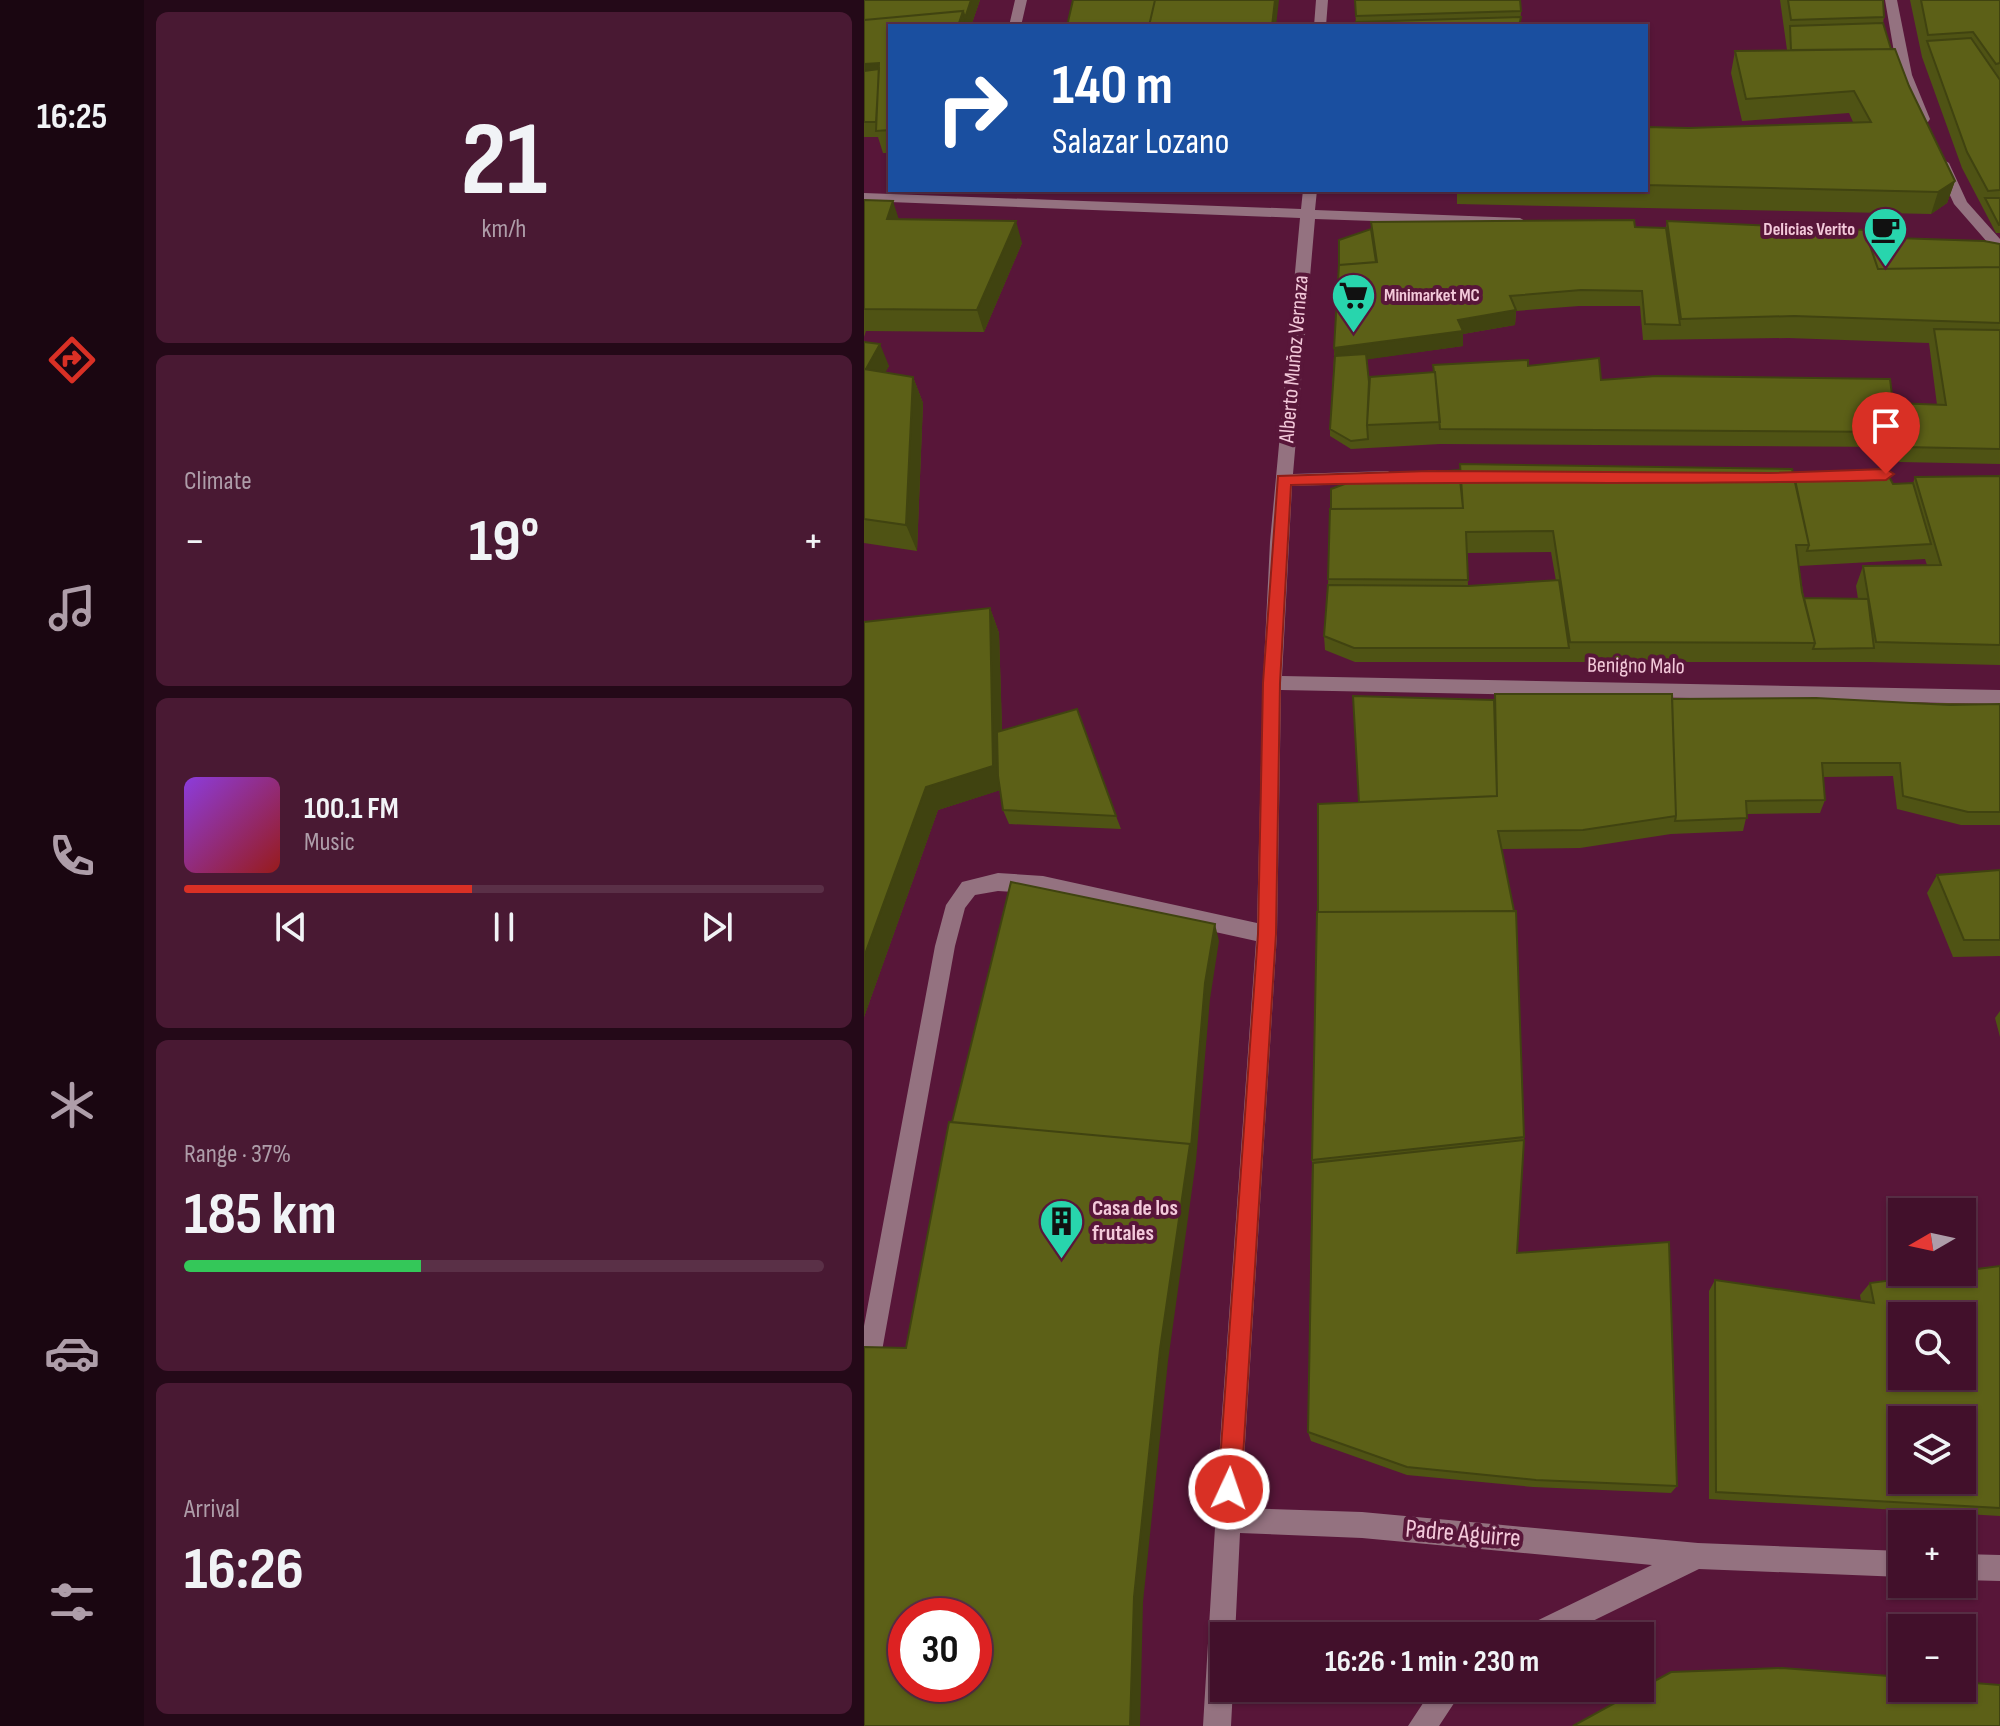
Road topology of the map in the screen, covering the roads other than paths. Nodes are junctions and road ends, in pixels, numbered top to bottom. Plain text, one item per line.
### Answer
1 (1021, 0) edge
2 (1322, 0) edge
3 (1891, 0) edge
4 (1015, 24) edge
5 (1320, 24) edge
6 (1928, 131) edge
7 (1935, 146) edge
8 (1310, 192) edge
9 (864, 197) edge
10 (1308, 212) junction
11 (1543, 223) edge
12 (1994, 245) edge
13 (1400, 477) edge
14 (1284, 480) junction
15 (1272, 683) junction
16 (2000, 697) edge
17 (1267, 934) junction
18 (873, 1342) dead end
19 (1228, 1520) junction
20 (1698, 1556) junction
21 (1888, 1563) edge
22 (1976, 1567) edge
23 (2000, 1568) edge
24 (1562, 1622) edge
25 (1440, 1702) edge
26 (1217, 1726) edge
27 (1422, 1726) edge

1 - 4 street
2 - 5 street
3 - 6 street
7 - 12 street
8 - 10 street, Alberto Muñoz Vernaza
9 - 10 street
10 - 11 street
10 - 14 street, Alberto Muñoz Vernaza
13 - 14 street
14 - 15 street, Alberto Muñoz Vernaza
15 - 16 street, Benigno Malo
15 - 17 street, Alberto Muñoz Vernaza
17 - 18 street
17 - 19 street, Alberto Muñoz Vernaza
19 - 20 street, Padre Aguirre
19 - 26 street, Alberto Muñoz Vernaza
20 - 21 street, Padre Aguirre
20 - 24 street, Padre Aguirre
22 - 23 street
25 - 27 street

